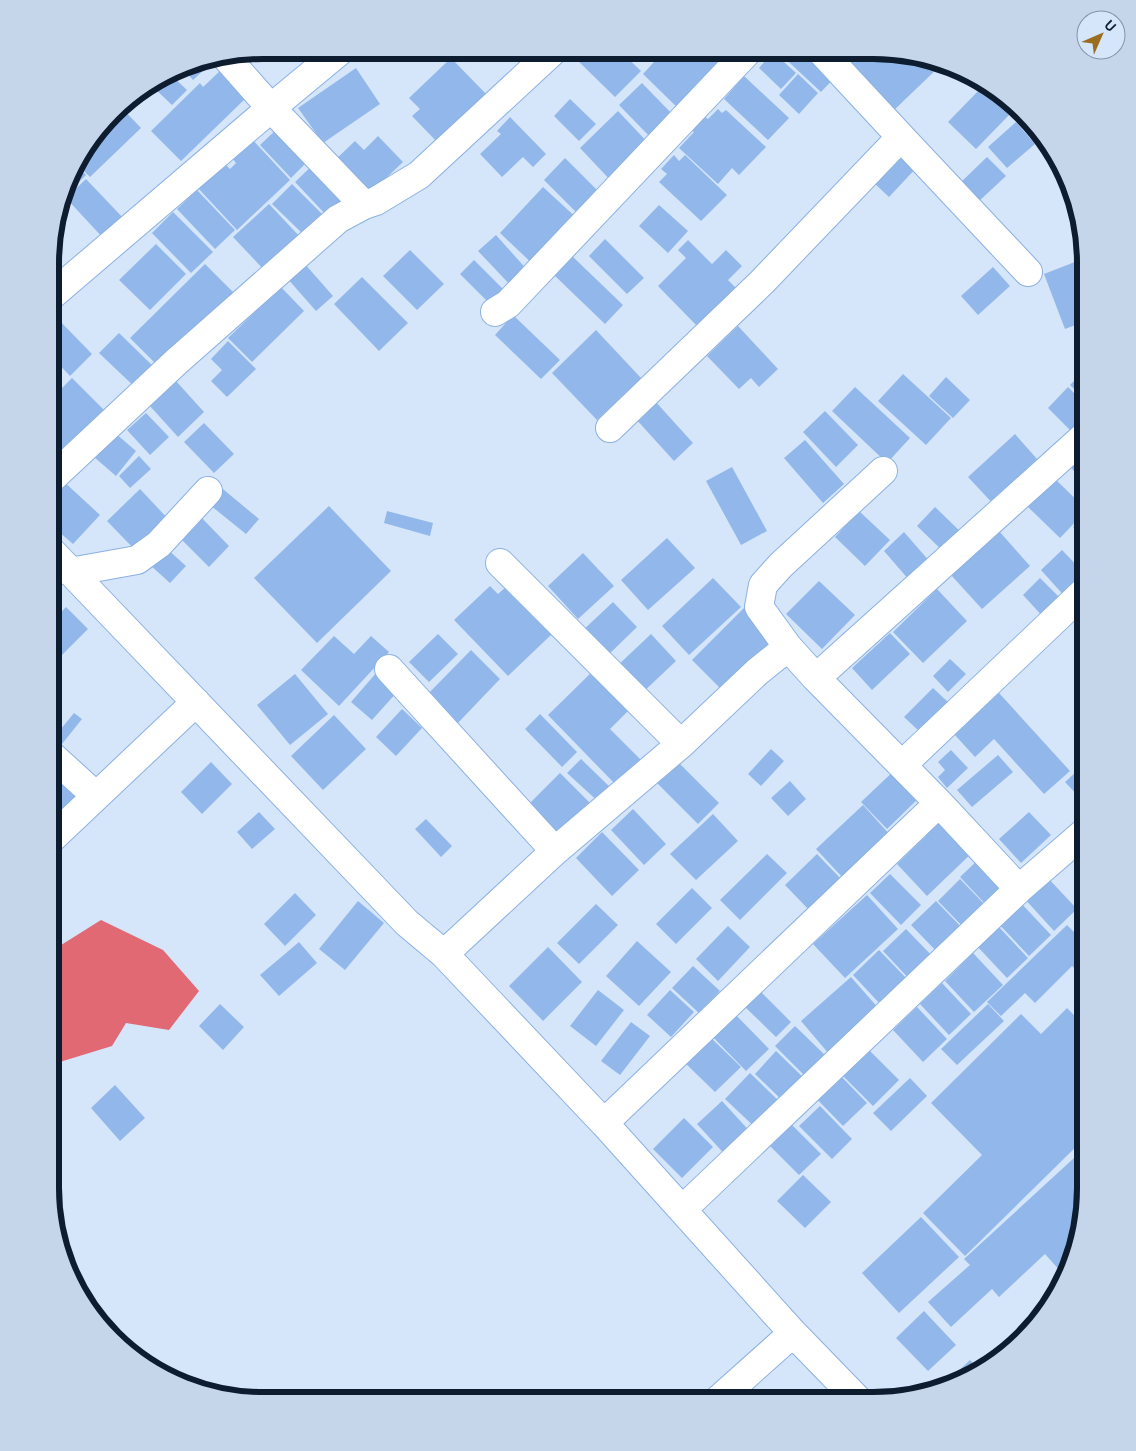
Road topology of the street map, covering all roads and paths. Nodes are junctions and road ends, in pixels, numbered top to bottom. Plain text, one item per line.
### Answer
1 (330, 59) edge
2 (544, 59) edge
3 (740, 59) edge
4 (829, 59) edge
5 (230, 61) edge
6 (271, 108) junction
7 (901, 137) junction
8 (364, 205) junction
9 (1028, 272) dead end
10 (59, 289) edge
11 (496, 312) dead end
12 (610, 428) dead end
13 (1077, 443) edge
14 (883, 471) dead end
15 (59, 472) edge
16 (208, 491) dead end
17 (59, 560) edge
18 (500, 563) dead end
19 (70, 572) junction
20 (1077, 599) edge
21 (788, 647) junction
22 (389, 669) dead end
23 (816, 678) junction
24 (196, 702) junction
25 (681, 744) junction
26 (59, 762) edge
27 (902, 765) junction
28 (96, 796) junction
29 (940, 803) junction
30 (59, 831) edge
31 (1077, 839) edge
32 (555, 851) junction
33 (1019, 889) junction
34 (444, 954) junction
35 (604, 1123) junction
36 (683, 1209) junction
37 (793, 1333) junction
38 (726, 1392) edge
39 (849, 1392) edge

1 - 6 street
2 - 8 street
3 - 11 street
4 - 7 street
5 - 6 street
6 - 8 street
6 - 10 street
7 - 9 street
7 - 12 street
8 - 15 street
13 - 23 street
14 - 21 street
16 - 19 street
17 - 19 street
18 - 25 street
19 - 24 street
20 - 27 street
21 - 23 street
21 - 25 street
22 - 32 street
23 - 27 street
24 - 28 street
24 - 34 street
25 - 32 street
26 - 28 street
27 - 29 street
28 - 30 street
29 - 33 street
29 - 35 street
31 - 33 street
32 - 34 street
33 - 36 street
34 - 35 street
35 - 36 street
36 - 37 street
37 - 38 street
37 - 39 street

